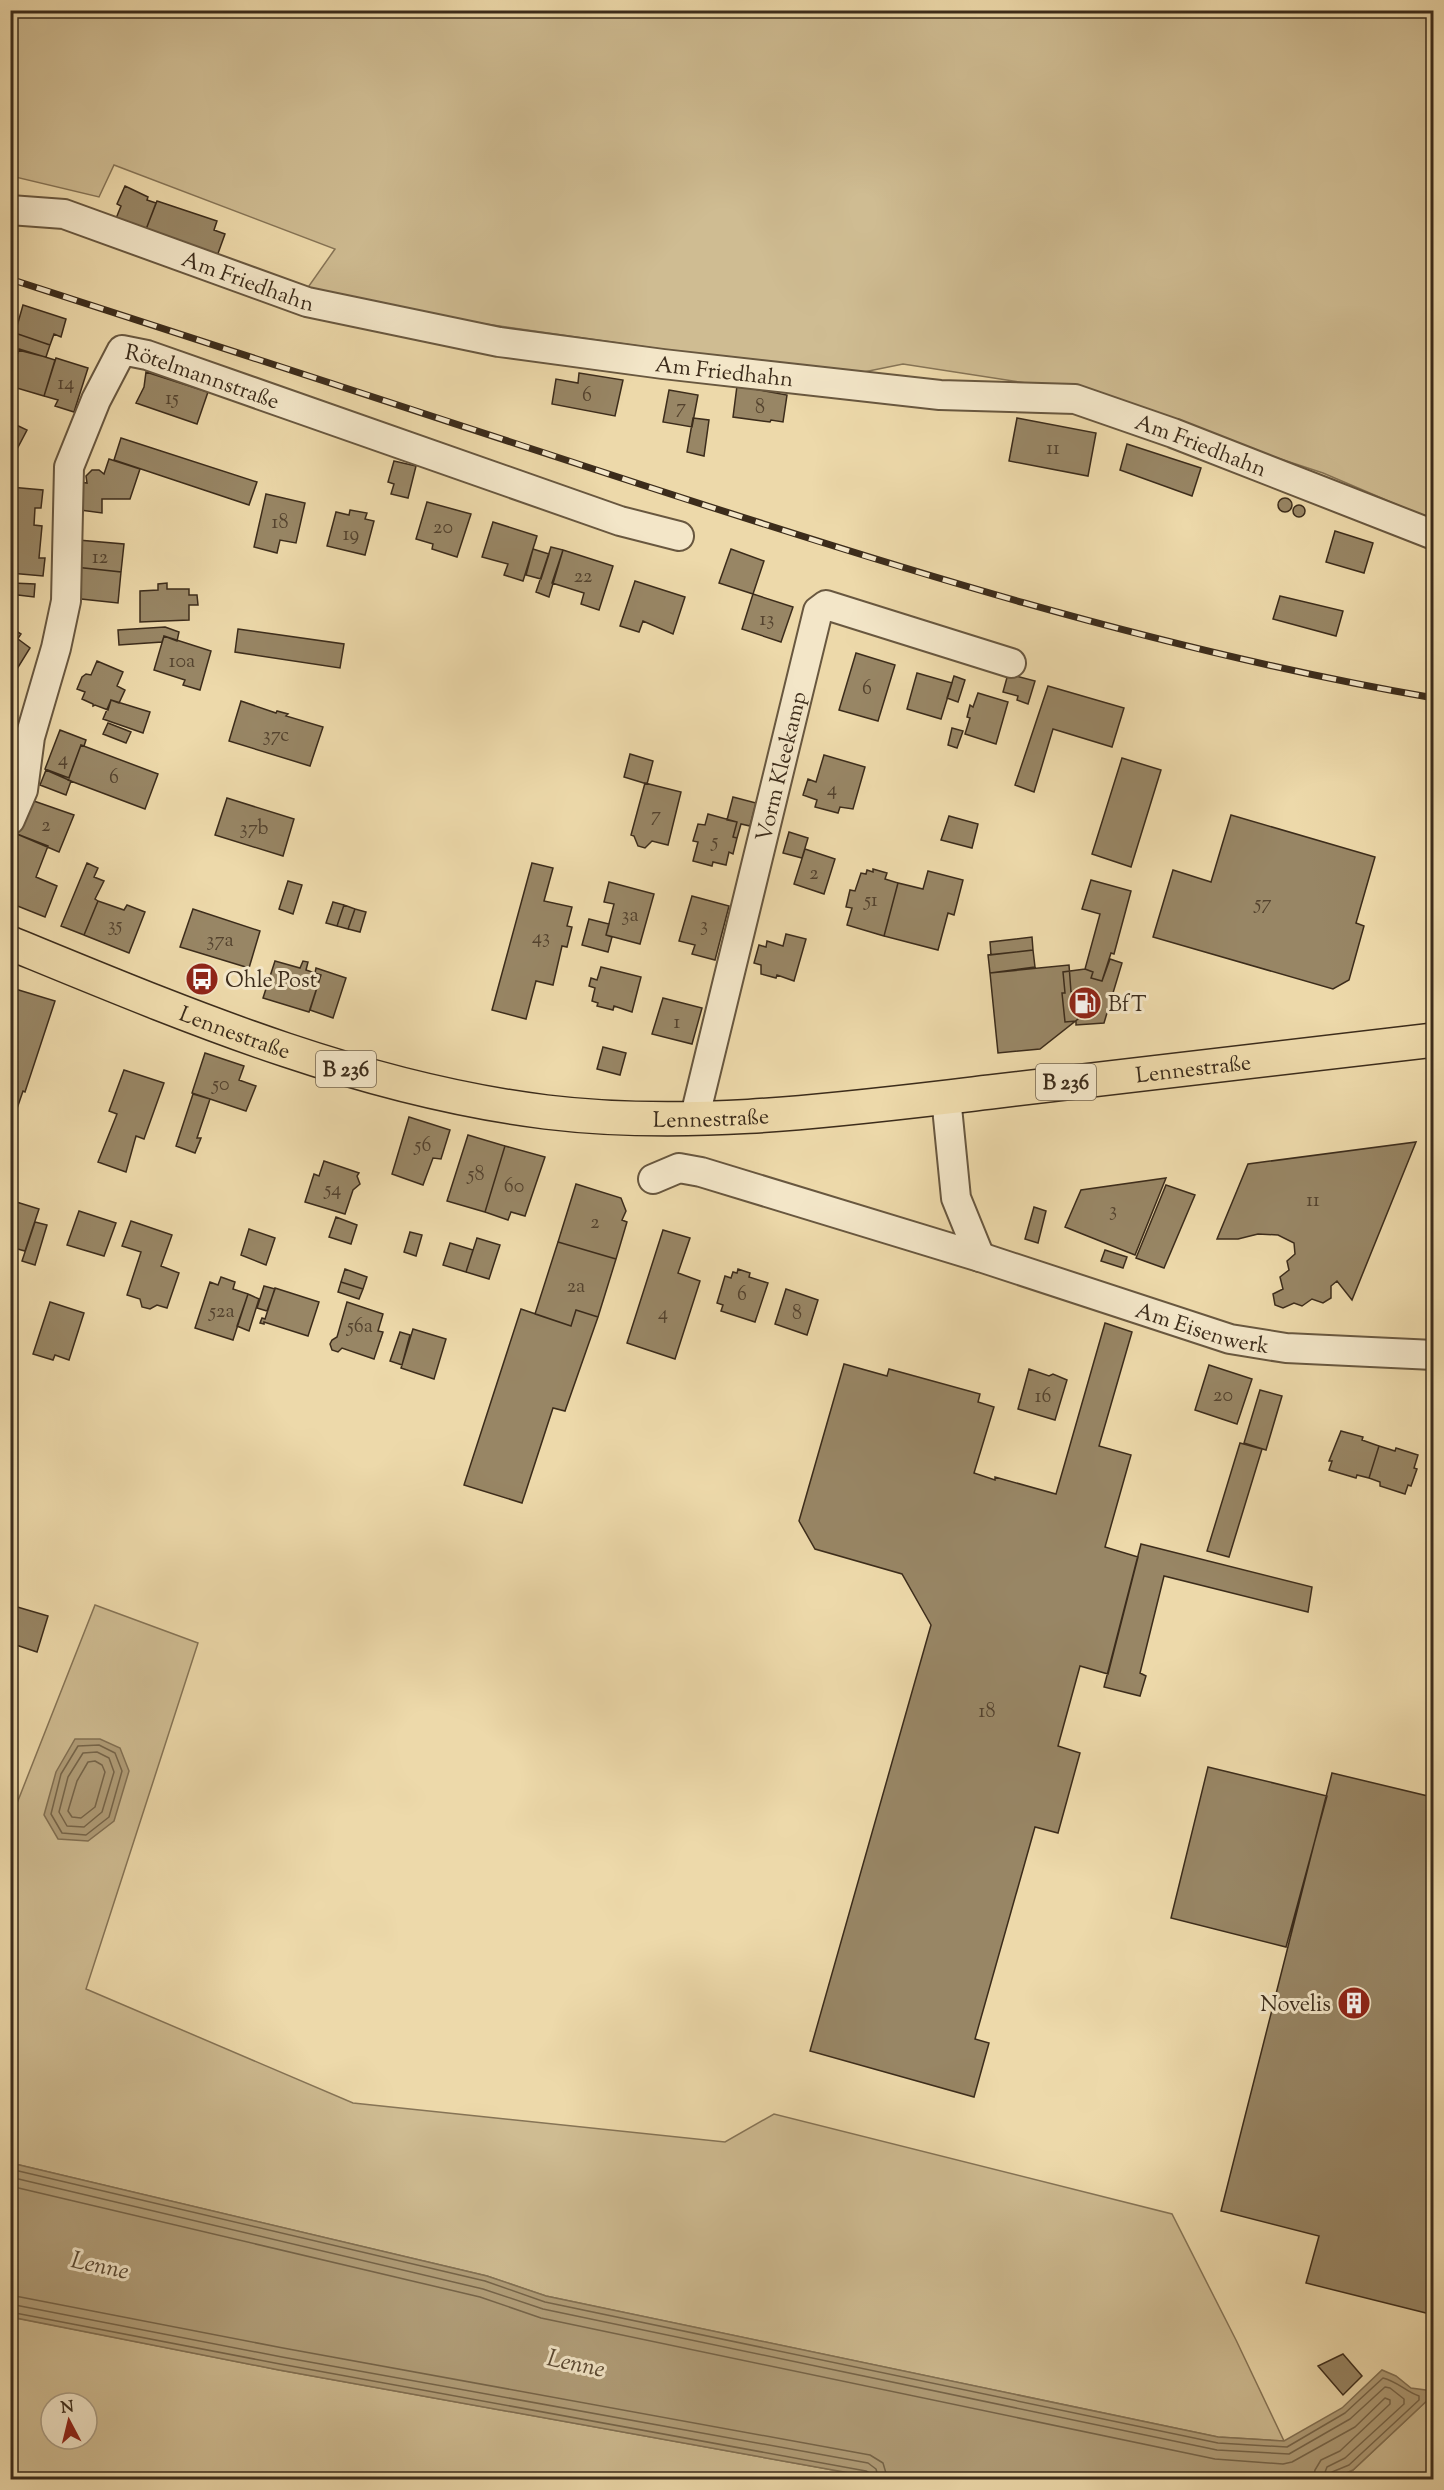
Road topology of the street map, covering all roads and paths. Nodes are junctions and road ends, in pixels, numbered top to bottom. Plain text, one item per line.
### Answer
1 (10, 210) edge
2 (1434, 535) edge
3 (679, 536) dead end
4 (1011, 663) dead end
5 (20, 731) edge
6 (10, 820) edge
7 (10, 943) edge
8 (1434, 1040) edge
9 (946, 1097) junction
10 (694, 1120) junction
11 (653, 1179) dead end
12 (980, 1257) junction
13 (1434, 1355) edge

1 - 2 street, Am Friedhahn
3 - 5 street, Rötelmannstraße
4 - 10 street, Vorm Kleekamp
5 - 6 street, Rötelmannstraße
7 - 10 main road, Lennestraße / B 236
8 - 9 main road, Lennestraße / B 236
9 - 10 main road, Lennestraße / B 236
9 - 12 street
11 - 12 street, Am Eisenwerk
12 - 13 street, Am Eisenwerk

